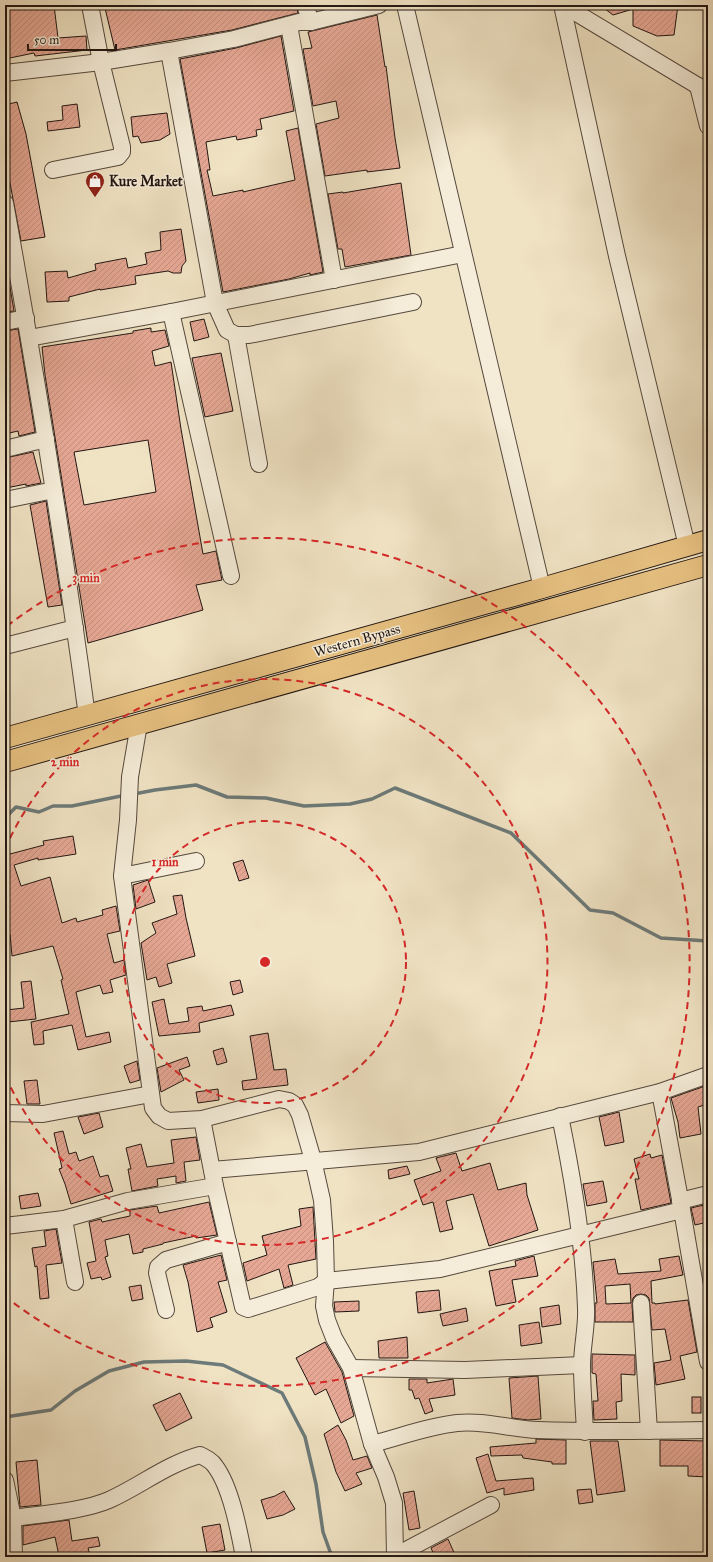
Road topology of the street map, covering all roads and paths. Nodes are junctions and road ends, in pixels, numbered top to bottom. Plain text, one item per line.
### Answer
1 (90, 5) edge
2 (305, 5) edge
3 (379, 5) edge
4 (405, 5) edge
5 (562, 5) edge
6 (311, 22) junction
7 (290, 25) junction
8 (169, 51) junction
9 (101, 62) junction
10 (5, 73) edge
11 (703, 89) edge
12 (708, 126) edge
13 (53, 170) dead end
14 (5, 204) edge
15 (464, 254) junction
16 (334, 280) junction
17 (413, 302) dead end
18 (215, 303) junction
19 (171, 312) junction
20 (26, 318) junction
21 (5, 322) edge
22 (236, 335) junction
23 (29, 338) junction
24 (46, 439) junction
25 (5, 449) edge
26 (259, 464) dead end
27 (54, 490) junction
28 (5, 500) edge
29 (708, 540) edge
30 (687, 546) junction
31 (708, 565) edge
32 (231, 576) dead end
33 (542, 588) junction
34 (75, 628) junction
35 (5, 646) edge
36 (87, 716) junction
37 (139, 724) junction
38 (5, 738) edge
39 (5, 762) edge
40 (196, 861) dead end
41 (122, 876) junction
42 (708, 1075) edge
43 (660, 1092) junction
44 (151, 1094) junction
45 (5, 1113) edge
46 (560, 1116) junction
47 (202, 1119) junction
48 (313, 1160) junction
49 (212, 1170) junction
50 (215, 1186) junction
51 (708, 1194) edge
52 (681, 1206) junction
53 (64, 1219) junction
54 (5, 1226) edge
55 (580, 1236) junction
56 (228, 1242) junction
57 (326, 1281) junction
58 (75, 1282) dead end
59 (641, 1304) dead end
60 (166, 1310) dead end
61 (708, 1362) edge
62 (582, 1365) junction
63 (351, 1368) junction
64 (708, 1430) edge
65 (649, 1431) junction
66 (585, 1432) junction
67 (372, 1444) junction
68 (5, 1480) edge
69 (492, 1505) dead end
70 (13, 1518) junction
71 (14, 1557) edge
72 (244, 1557) edge
73 (395, 1557) edge

1 - 9 street
2 - 6 street
3 - 6 street
4 - 15 street
5 - 11 street
5 - 30 street
6 - 7 street
7 - 8 street
7 - 16 street
8 - 9 street
8 - 18 street
9 - 10 street
9 - 13 street
11 - 12 street
14 - 20 street
15 - 16 street
15 - 33 street
16 - 18 street
17 - 22 street
18 - 19 street
18 - 22 street
19 - 23 street
19 - 32 street
20 - 21 street
20 - 23 street
22 - 26 street
23 - 24 street
24 - 25 street
24 - 27 street
27 - 28 street
27 - 34 street
29 - 30 main road, Western Bypass
30 - 33 main road, Western Bypass
31 - 37 main road, Western Bypass
33 - 36 main road, Western Bypass
34 - 35 street
34 - 36 street
36 - 38 main road, Western Bypass
37 - 39 main road, Western Bypass
37 - 41 street
40 - 41 street
41 - 44 street
42 - 43 street
43 - 46 street
43 - 52 street
44 - 45 street
44 - 47 street
46 - 48 street
46 - 55 street
47 - 48 street
47 - 49 street
48 - 49 street
48 - 57 street
49 - 50 street
50 - 53 street
50 - 56 street
51 - 52 street
52 - 55 street
52 - 61 street
53 - 54 street
53 - 58 street
55 - 57 street
55 - 62 street
56 - 57 street
56 - 60 street
57 - 63 street
59 - 65 street
62 - 63 street
62 - 66 street
63 - 67 street
64 - 65 street
65 - 66 street
66 - 67 street
67 - 73 street
68 - 70 street
69 - 73 street
70 - 71 street
70 - 72 street

